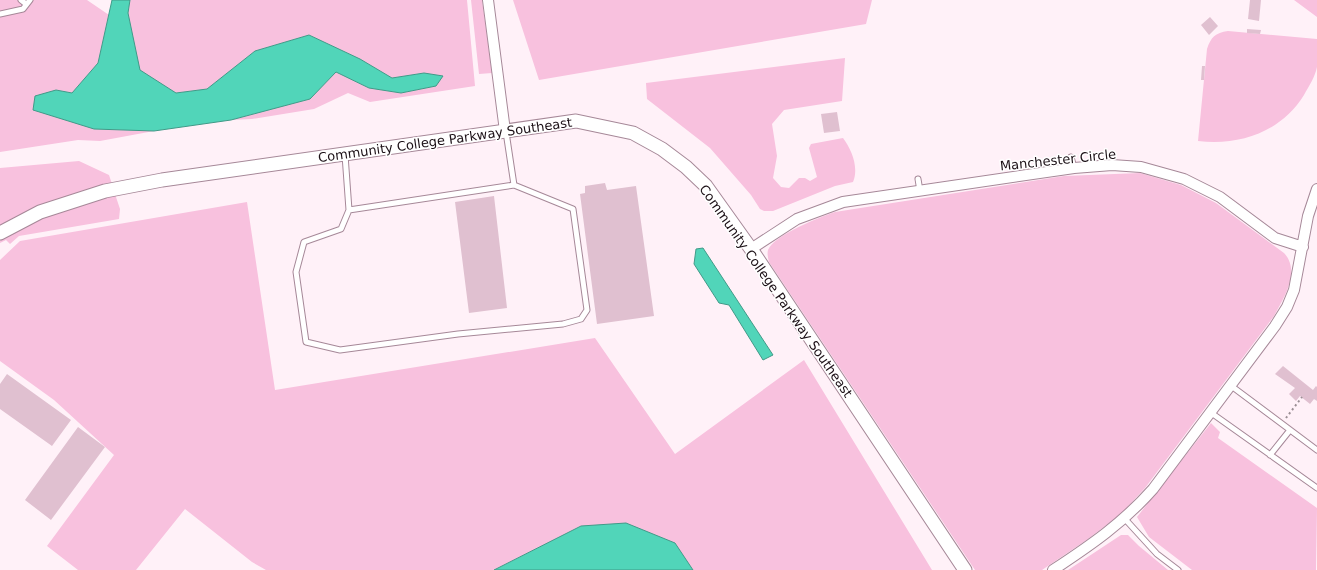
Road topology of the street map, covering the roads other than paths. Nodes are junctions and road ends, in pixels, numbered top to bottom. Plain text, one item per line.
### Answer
1 (21, 0) edge
2 (488, 0) edge
3 (28, 2) edge
4 (0, 14) edge
5 (506, 131) junction
6 (344, 154) junction
7 (1071, 156) dead end
8 (1074, 168) junction
9 (918, 179) dead end
10 (514, 185) junction
11 (1317, 189) edge
12 (920, 191) junction
13 (349, 210) junction
14 (0, 232) edge
15 (1303, 247) junction
16 (751, 249) junction
17 (1230, 385) junction
18 (1210, 412) junction
19 (1290, 430) junction
20 (1317, 450) edge
21 (1270, 455) junction
22 (1317, 488) edge
23 (1125, 519) junction
24 (965, 570) edge
25 (1054, 570) edge
26 (1178, 570) edge

1 - 3 lane
2 - 5 street
3 - 4 lane
5 - 6 street, Community College Parkway Southeast
5 - 10 lane
5 - 16 street, Community College Parkway Southeast
6 - 13 lane
6 - 14 street, Community College Parkway Southeast
7 - 8 lane
8 - 12 street, Manchester Circle
8 - 15 street, Manchester Circle
9 - 12 lane
10 - 13 lane
10 - 13 lane
11 - 15 street
12 - 16 street, Manchester Circle
15 - 17 street
16 - 24 street, Community College Parkway Southeast
17 - 18 street
17 - 19 lane
18 - 21 lane
18 - 23 street
19 - 20 lane
19 - 21 lane
21 - 22 lane
23 - 25 street
23 - 26 lane

